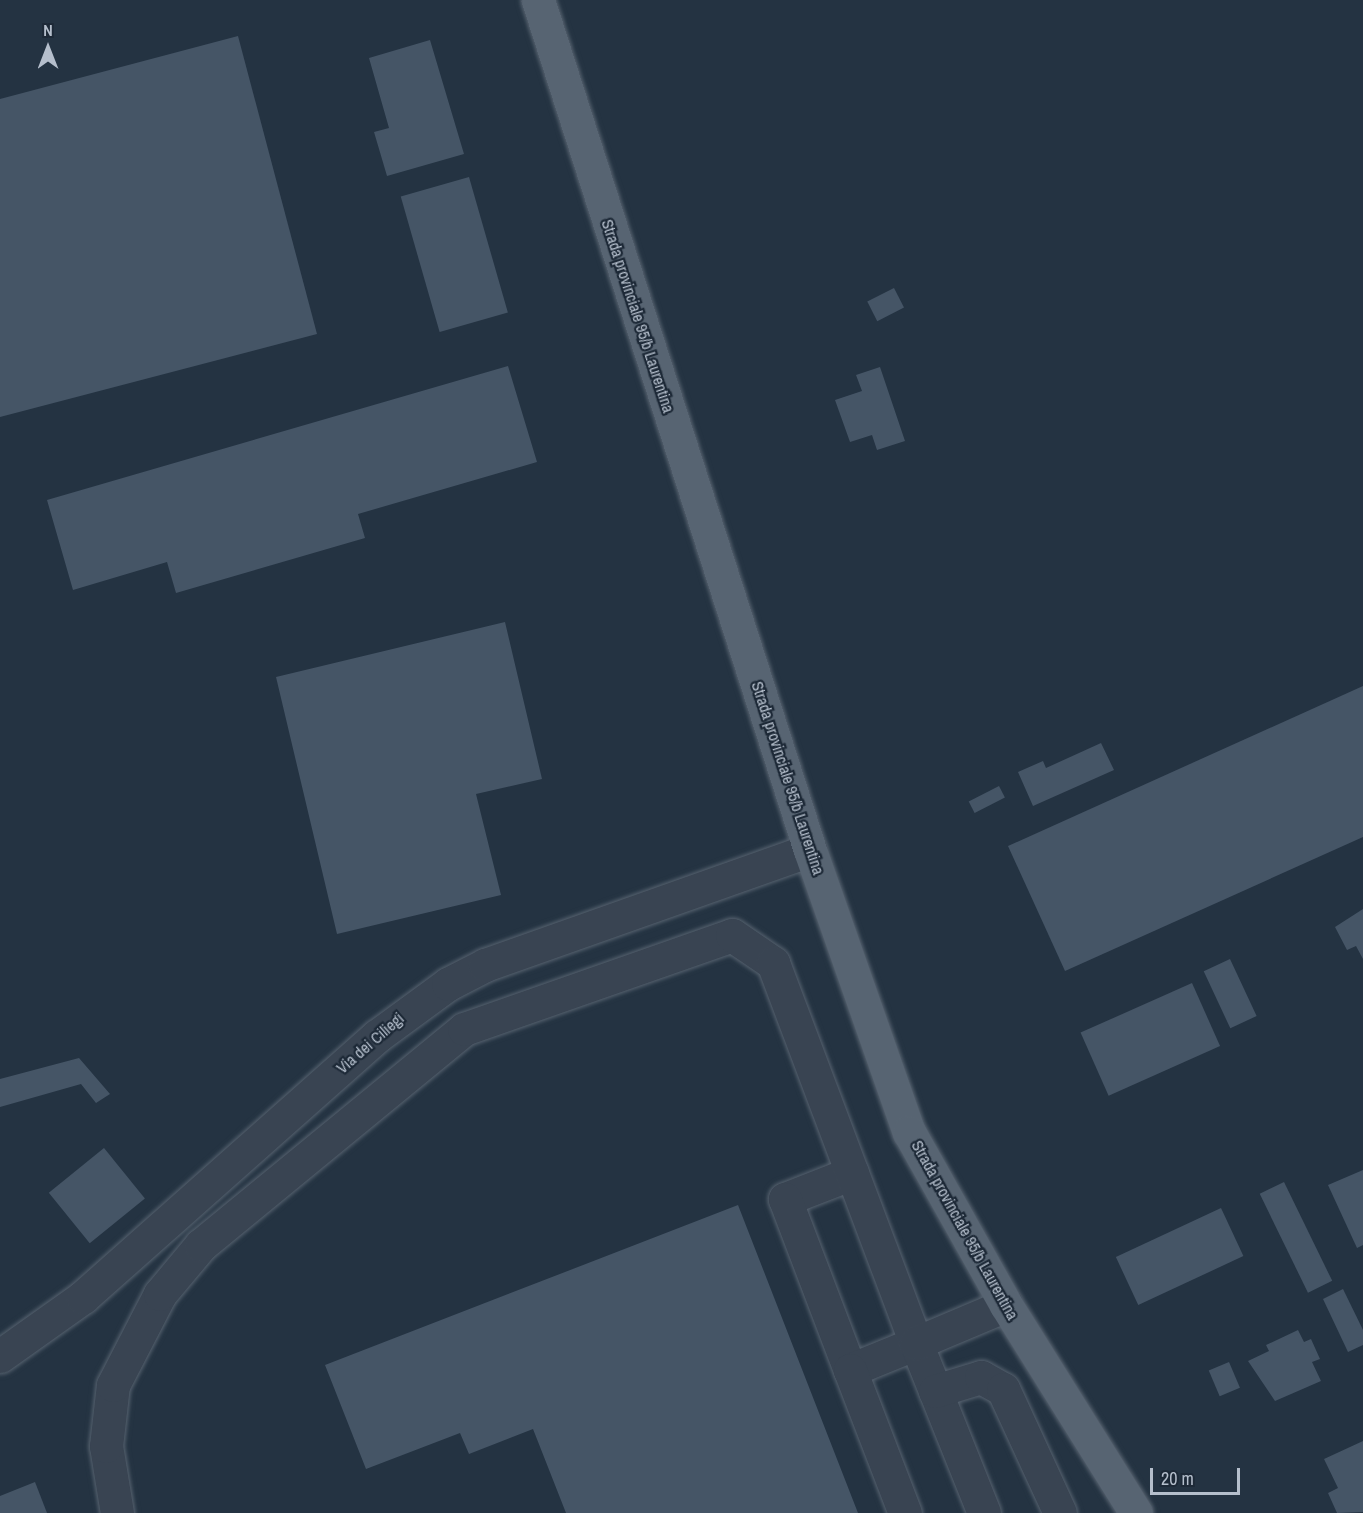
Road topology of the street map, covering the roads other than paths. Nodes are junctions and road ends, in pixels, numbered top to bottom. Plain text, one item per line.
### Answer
1 (538, 0) edge
2 (810, 850) junction
3 (852, 1173) junction
4 (1006, 1305) junction
5 (916, 1343) junction
6 (0, 1356) edge
7 (850, 1370) junction
8 (935, 1391) junction
9 (117, 1513) edge
10 (905, 1513) edge
11 (984, 1513) edge
12 (1060, 1513) edge
13 (1136, 1513) edge

1 - 2 main road, Strada provinciale 95/b Laurentina
2 - 4 main road, Strada provinciale 95/b Laurentina
2 - 6 street, Via dei Ciliegi
3 - 5 street
3 - 7 street
3 - 9 street
4 - 5 street
4 - 13 main road, Strada provinciale 95/b Laurentina
5 - 7 street
5 - 8 street
7 - 10 street
8 - 11 street
8 - 12 street

